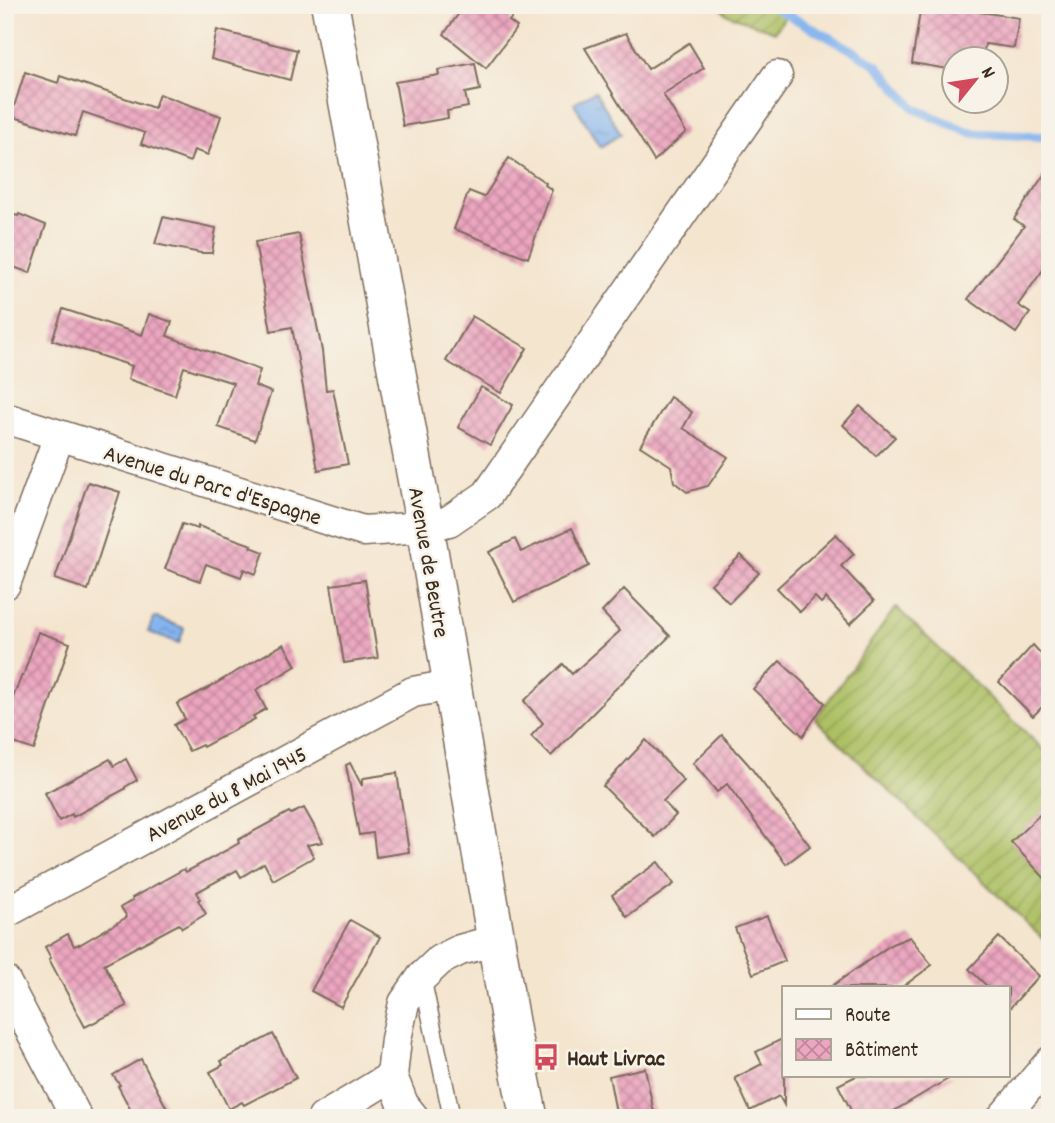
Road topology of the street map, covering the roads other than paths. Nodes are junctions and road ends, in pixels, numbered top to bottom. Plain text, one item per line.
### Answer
1 (331, 5) edge
2 (777, 76) dead end
3 (5, 418) edge
4 (59, 436) junction
5 (425, 527) junction
6 (5, 584) edge
7 (451, 685) junction
8 (5, 913) edge
9 (496, 940) junction
10 (422, 977) junction
11 (5, 981) edge
12 (1050, 1062) edge
13 (392, 1076) junction
14 (77, 1118) edge
15 (323, 1118) edge
16 (414, 1118) edge
17 (452, 1118) edge
18 (529, 1118) edge
19 (1002, 1118) edge

1 - 5 street, Avenue de Beutre
2 - 5 street, Avenue du Parc d'Espagne
3 - 4 street, Avenue du Parc d'Espagne
4 - 5 street, Avenue du Parc d'Espagne
4 - 6 street
5 - 7 street, Avenue de Beutre
7 - 8 street, Avenue du 8 Mai 1945
7 - 9 street, Avenue de Beutre
9 - 10 street
9 - 18 street, Avenue de Beutre
10 - 13 street
10 - 17 lane
11 - 14 street
12 - 19 street
13 - 15 street
13 - 16 street

